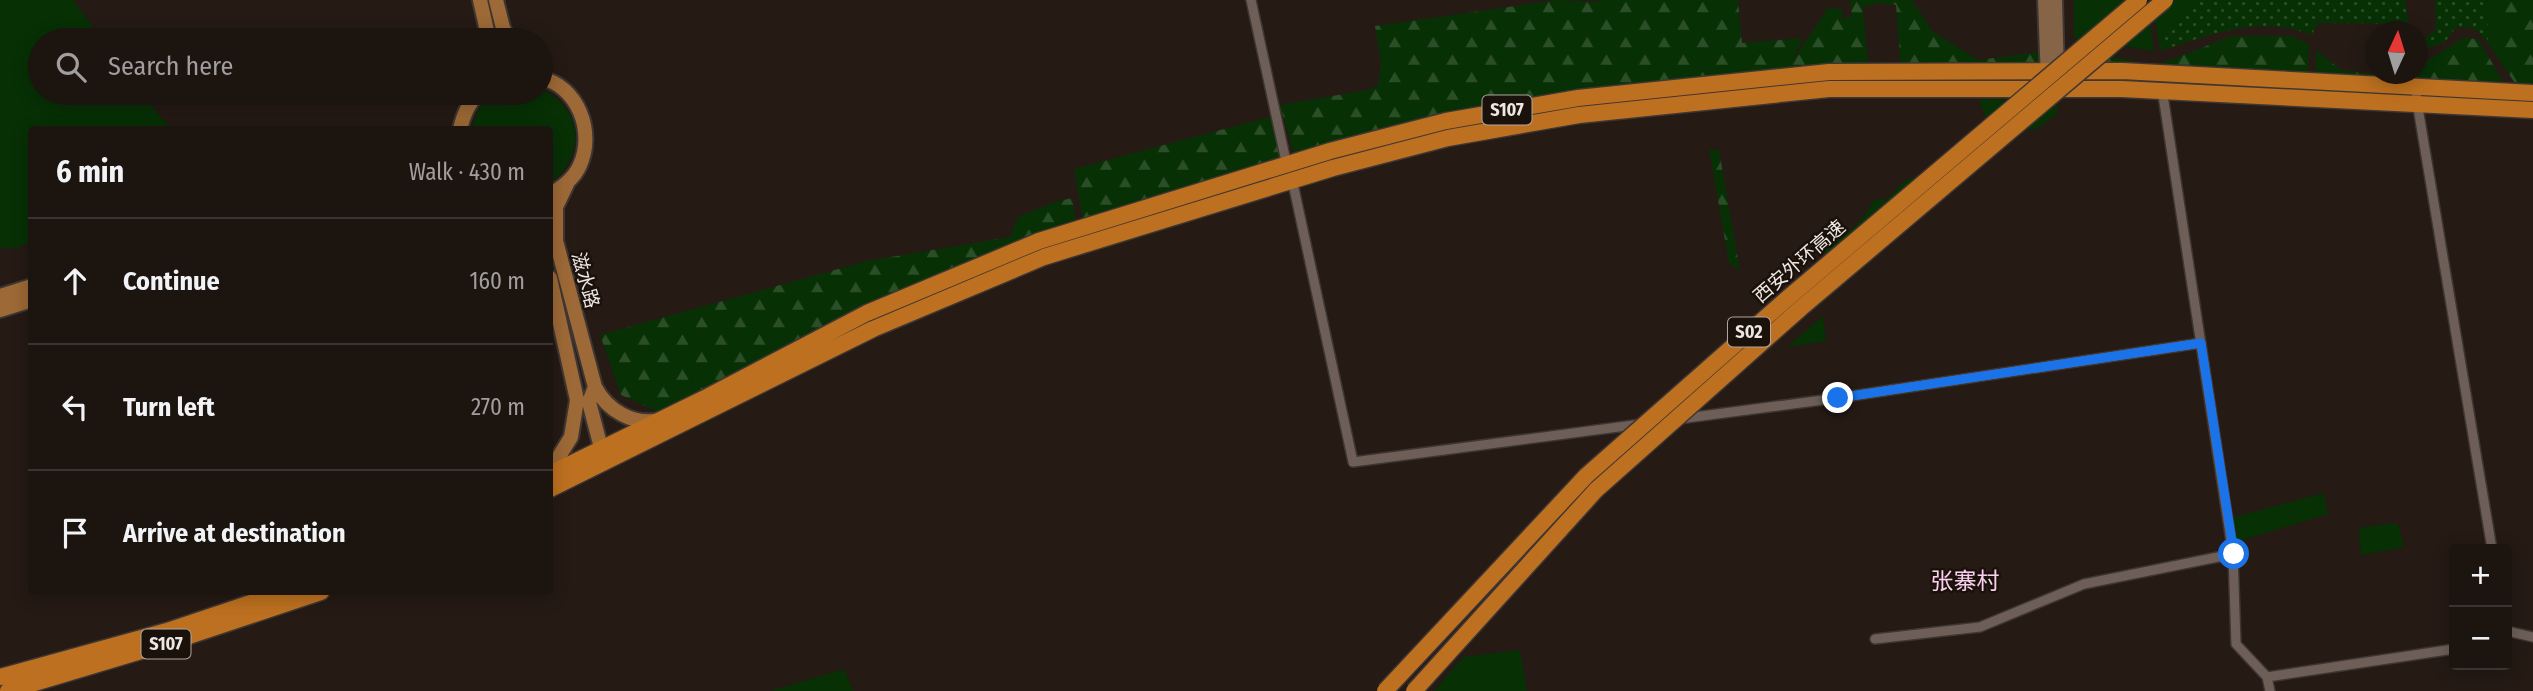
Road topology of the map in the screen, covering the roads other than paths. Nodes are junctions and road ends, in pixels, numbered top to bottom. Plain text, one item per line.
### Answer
1 (480, 0) edge
2 (496, 0) edge
3 (1251, 0) edge
4 (2045, 0) edge
5 (2056, 0) edge
6 (2139, 0) edge
7 (2165, 0) edge
8 (486, 28) edge
9 (503, 28) edge
10 (2052, 72) junction
11 (2162, 73) junction
12 (553, 81) edge
13 (553, 84) edge
14 (2416, 85) junction
15 (560, 87) junction
16 (2053, 89) junction
17 (2162, 90) junction
18 (2533, 93) edge
19 (2417, 103) junction
20 (471, 105) edge
21 (2533, 110) edge
22 (461, 123) edge
23 (1286, 164) junction
24 (1293, 180) junction
25 (567, 184) junction
26 (553, 193) edge
27 (28, 287) edge
28 (553, 291) edge
29 (0, 296) edge
30 (28, 301) edge
31 (0, 310) edge
32 (2201, 343) junction
33 (595, 387) junction
34 (576, 391) junction
35 (589, 402) junction
36 (660, 420) junction
37 (603, 455) junction
38 (553, 467) edge
39 (553, 471) edge
40 (553, 487) edge
41 (2491, 544) edge
42 (2234, 554) junction
43 (275, 595) edge
44 (312, 595) edge
45 (2512, 632) edge
46 (2533, 637) edge
47 (1875, 639) dead end
48 (2449, 650) edge
49 (0, 677) edge
50 (2267, 677) junction
51 (8, 691) edge
52 (1385, 691) edge
53 (1414, 691) edge
54 (2270, 691) edge

1 - 8 main road
2 - 9 main road
3 - 23 street
4 - 10 main road
5 - 10 main road
6 - 52 highway, 西安外环高速 / S02, bridge
7 - 53 highway, 西安外环高速 / S02, bridge
10 - 11 highway, S107
10 - 16 main road
10 - 23 highway, S107
11 - 14 highway, S107
11 - 17 street
12 - 15 main road
13 - 15 main road
14 - 18 highway, S107
14 - 19 street
15 - 25 main road, 滋水路
16 - 17 highway, S107
16 - 24 highway, S107
17 - 19 highway, S107
17 - 32 street
19 - 21 highway, S107
19 - 41 street
20 - 22 main road
23 - 24 street
23 - 36 highway, S107
24 - 32 street
24 - 37 highway, S107
25 - 26 main road
25 - 33 main road, 滋水路
27 - 29 main road
28 - 34 main road, 滋水路
30 - 31 main road
32 - 42 street
33 - 35 main road
33 - 36 main road
34 - 35 main road
34 - 38 main road, 滋水路
35 - 37 main road
36 - 37 highway, S107
37 - 39 highway, S107
37 - 40 highway, S107
42 - 47 street
42 - 50 street
43 - 49 highway, S107
44 - 51 highway, S107
45 - 46 street
48 - 50 street
50 - 54 street

